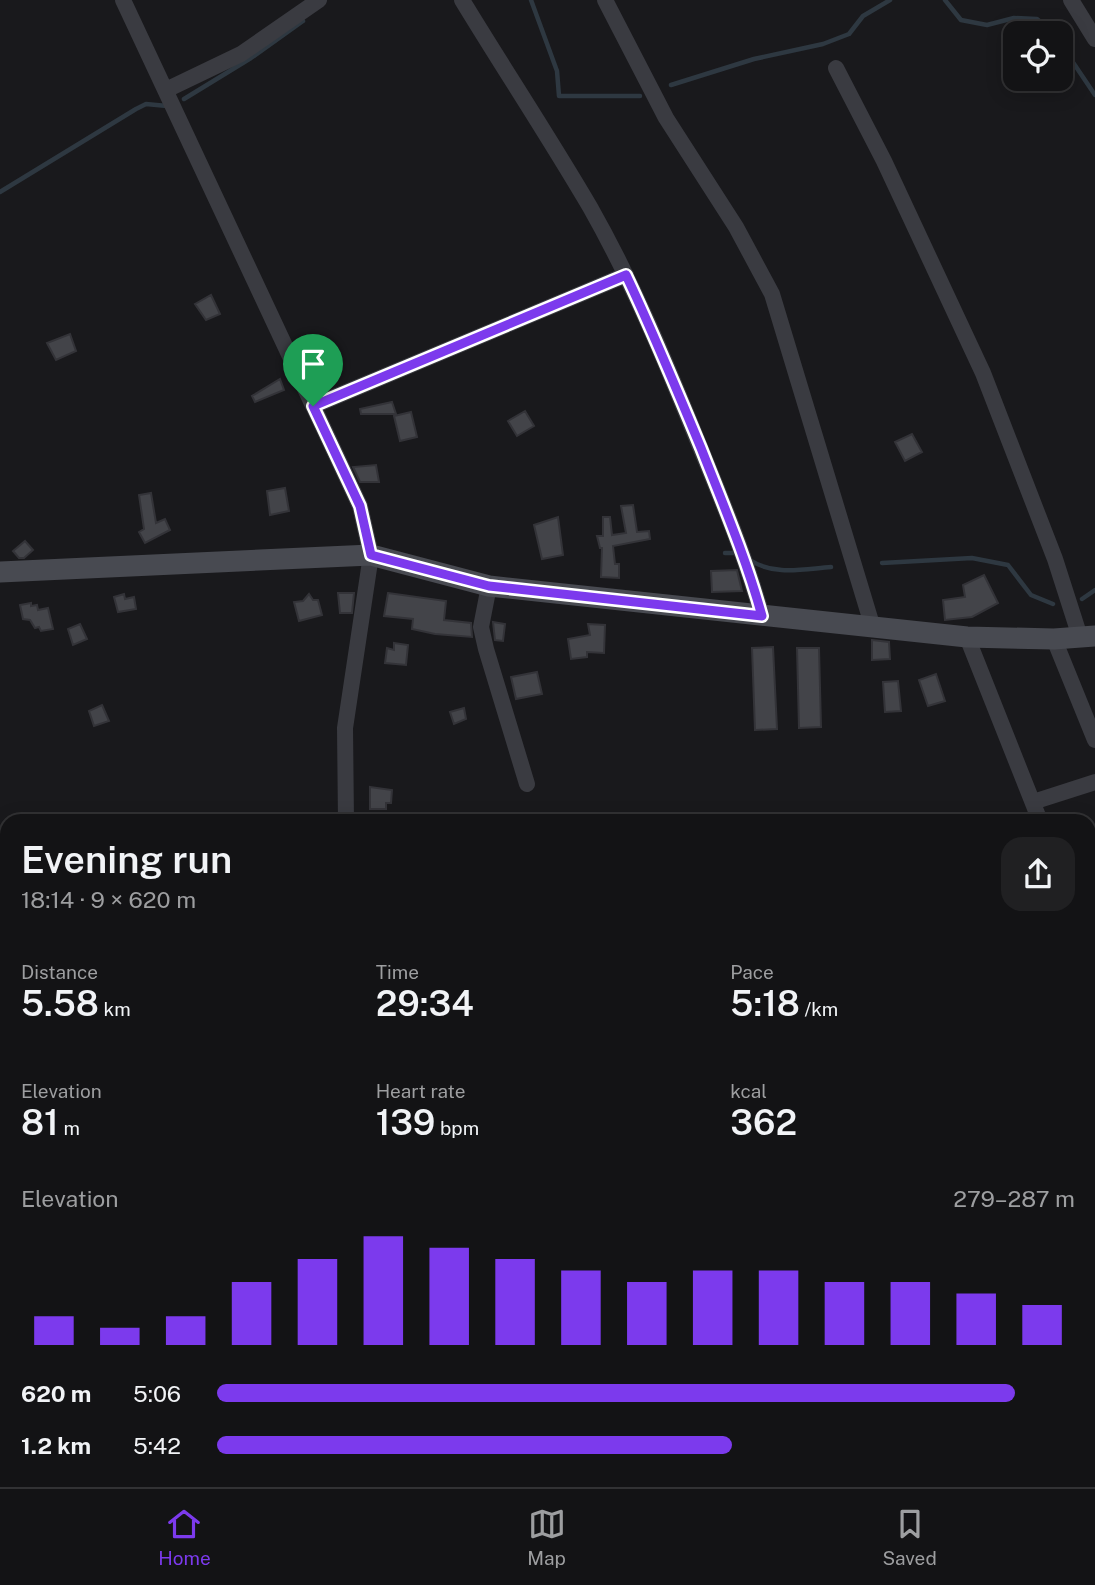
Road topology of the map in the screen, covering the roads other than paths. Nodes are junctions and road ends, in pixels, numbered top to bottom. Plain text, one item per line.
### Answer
1 (123, 0) edge
2 (319, 0) edge
3 (462, 0) edge
4 (605, 0) edge
5 (1071, 0) edge
6 (1095, 39) edge
7 (836, 68) dead end
8 (166, 90) junction
9 (626, 275) junction
10 (313, 406) junction
11 (371, 555) junction
12 (0, 572) edge
13 (489, 586) junction
14 (762, 616) junction
15 (873, 628) junction
16 (1088, 636) edge
17 (967, 637) junction
18 (1054, 639) junction
19 (1095, 740) edge
20 (1095, 782) edge
21 (527, 784) dead end
22 (1033, 802) junction
23 (346, 814) edge
24 (1037, 814) edge

1 - 8 street
2 - 8 street
3 - 9 street
4 - 15 street
5 - 6 street
7 - 16 street
8 - 10 street
9 - 10 street
9 - 14 street
10 - 11 street
11 - 12 street
11 - 13 street
11 - 23 street
13 - 14 street
13 - 21 street
14 - 15 street
15 - 17 street
16 - 18 street
17 - 18 street
17 - 22 street
18 - 19 street
20 - 22 street
22 - 24 street

